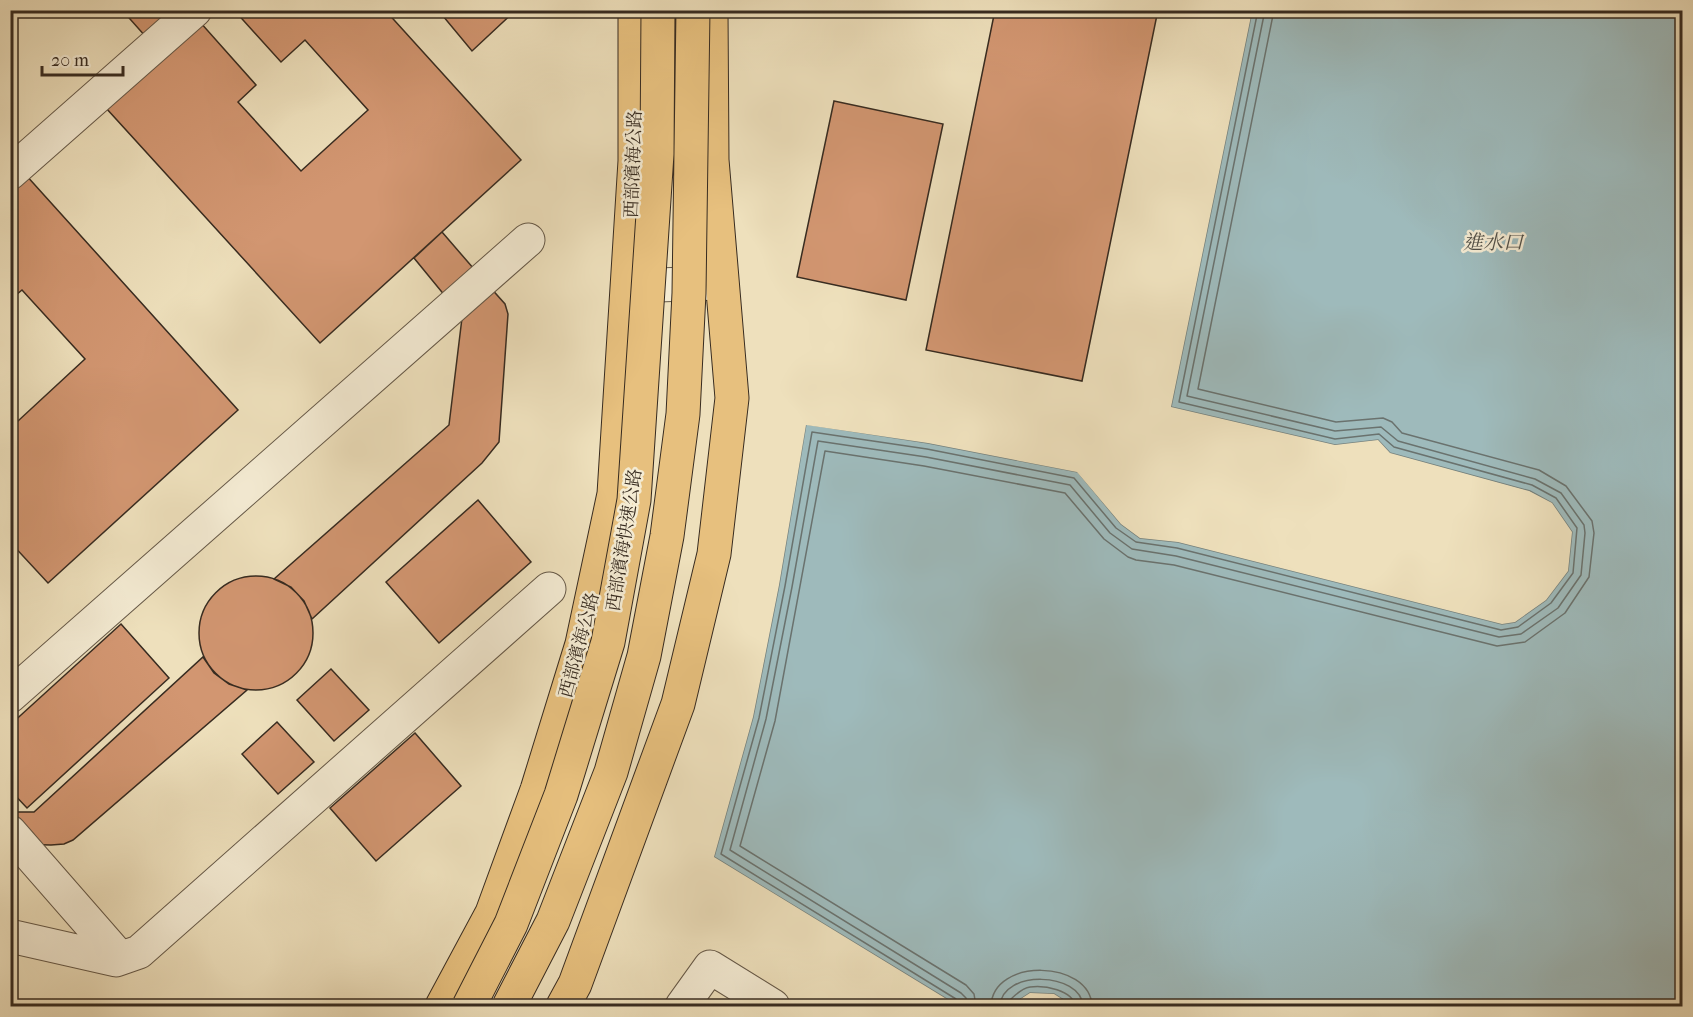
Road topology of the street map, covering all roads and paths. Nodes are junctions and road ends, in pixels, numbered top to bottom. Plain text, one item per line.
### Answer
1 (195, 10) edge
2 (636, 10) edge
3 (658, 10) edge
4 (693, 10) edge
5 (711, 10) edge
6 (10, 173) edge
7 (528, 240) dead end
8 (722, 282) junction
9 (628, 286) junction
10 (549, 588) dead end
11 (10, 696) edge
12 (10, 832) edge
13 (10, 936) edge
14 (120, 958) junction
15 (442, 1006) edge
16 (469, 1006) edge
17 (509, 1006) edge
18 (563, 1006) edge
19 (682, 1006) edge
20 (773, 1006) edge

1 - 6 street
2 - 9 main road, 西部濱海公路
3 - 16 main road, 西部濱海快速公路, bridge
4 - 17 main road, bridge
5 - 8 main road
7 - 11 street
8 - 9 street
8 - 18 main road
9 - 15 main road, 西部濱海公路
10 - 14 street
12 - 14 street
13 - 14 street
19 - 20 street

